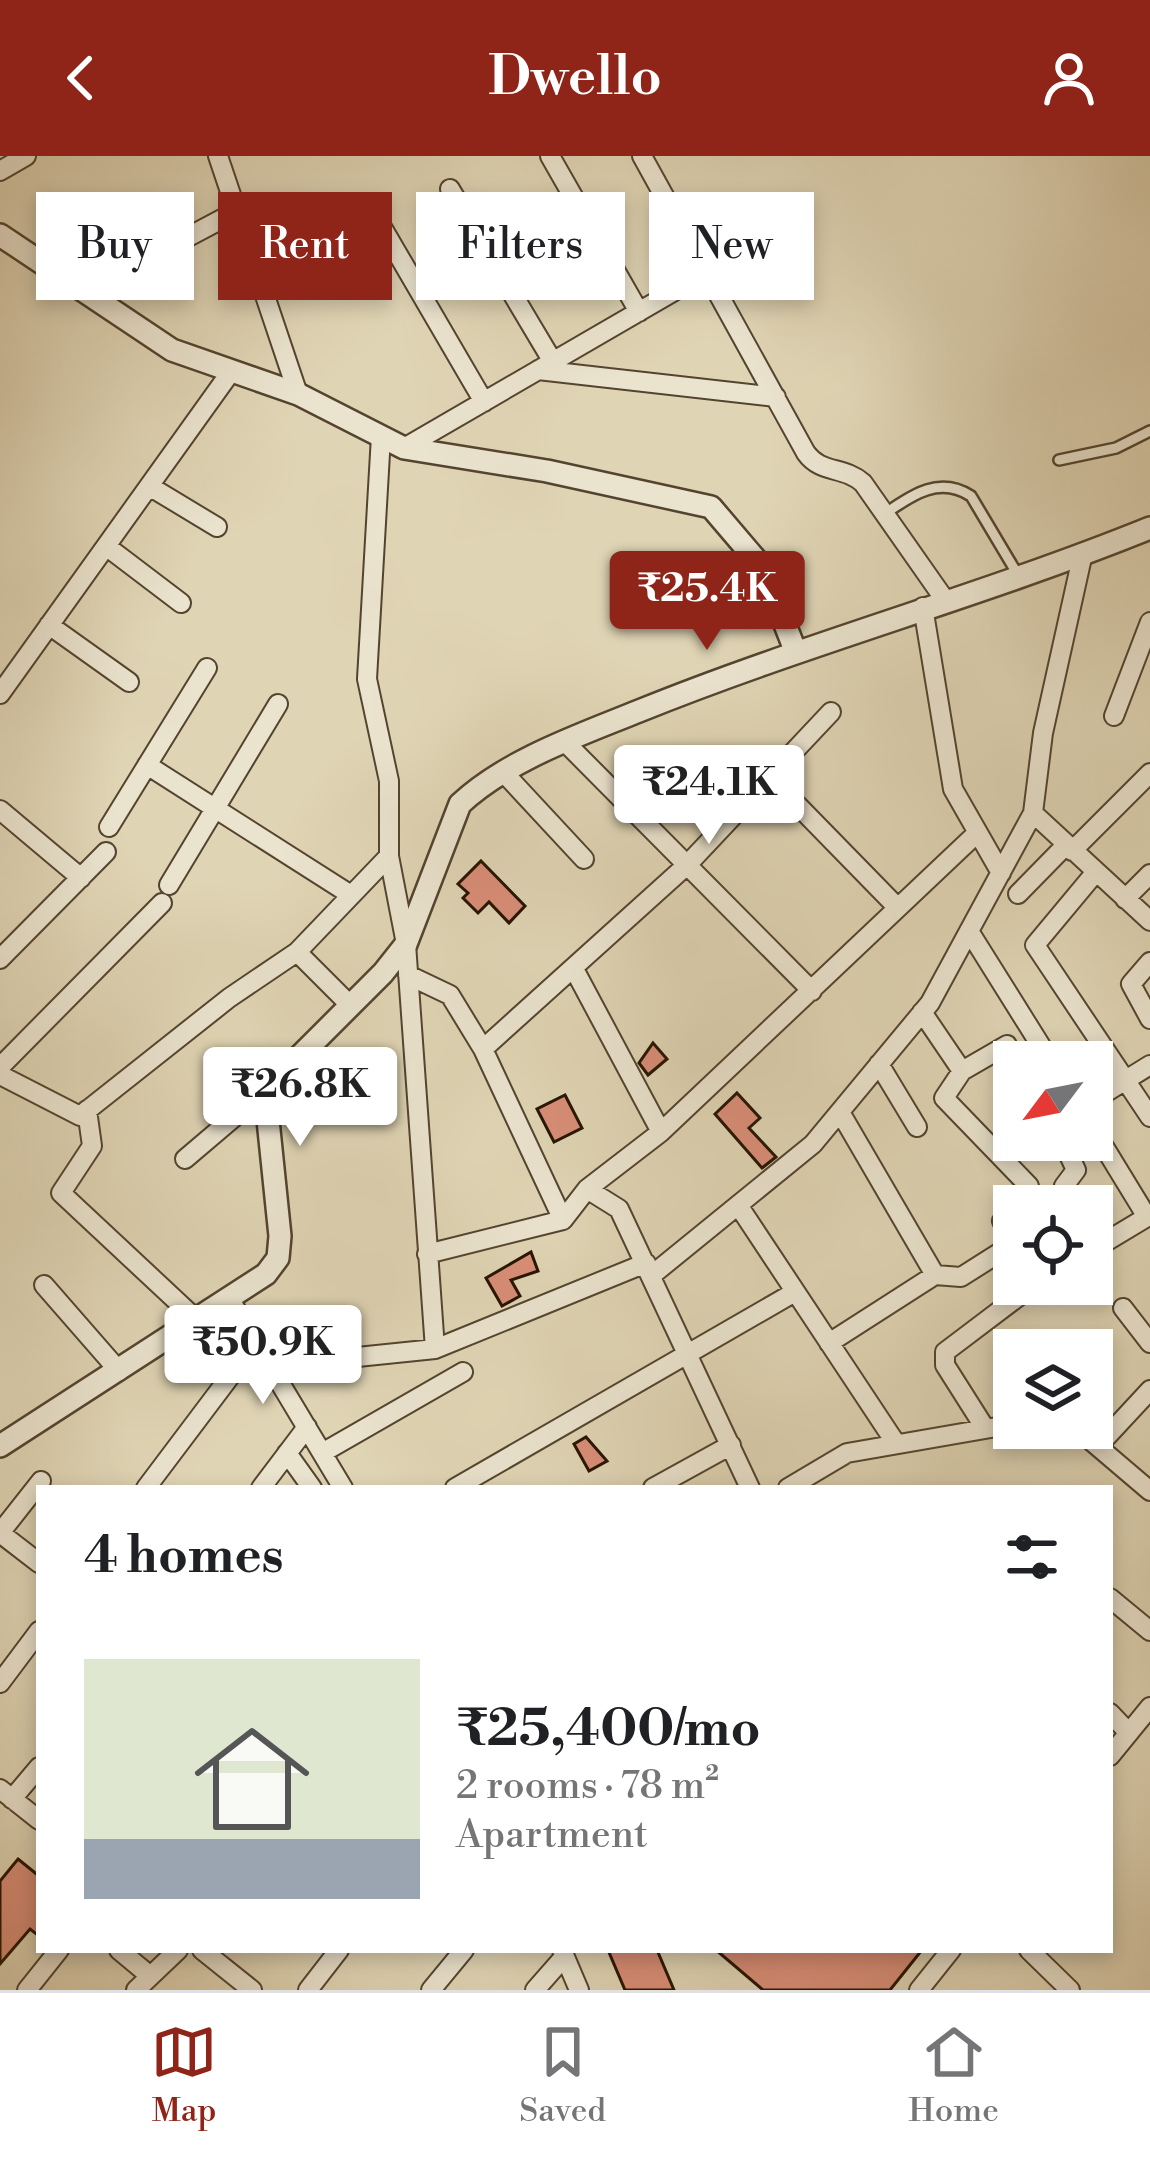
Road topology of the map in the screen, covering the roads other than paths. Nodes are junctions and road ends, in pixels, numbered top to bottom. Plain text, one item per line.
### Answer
1 (26, 156) edge
2 (218, 156) edge
3 (550, 156) edge
4 (643, 156) edge
5 (0, 170) edge
6 (450, 189) dead end
7 (230, 192) edge
8 (664, 192) edge
9 (0, 235) edge
10 (392, 244) edge
11 (267, 300) edge
12 (659, 300) edge
13 (724, 300) edge
14 (639, 312) junction
15 (545, 366) junction
16 (230, 373) junction
17 (298, 394) junction
18 (776, 397) junction
19 (484, 402) junction
20 (1150, 431) edge
21 (381, 436) junction
22 (404, 448) junction
23 (1059, 460) dead end
24 (148, 486) junction
25 (884, 513) junction
26 (217, 527) dead end
27 (1150, 528) edge
28 (106, 546) junction
29 (1083, 553) junction
30 (1018, 575) junction
31 (181, 603) dead end
32 (934, 603) junction
33 (1150, 622) edge
34 (49, 625) junction
35 (795, 650) junction
36 (207, 668) dead end
37 (129, 682) dead end
38 (0, 694) edge
39 (278, 704) dead end
40 (830, 712) dead end
41 (1114, 716) dead end
42 (565, 742) junction
43 (147, 765) junction
44 (1150, 773) edge
45 (505, 774) junction
46 (769, 776) junction
47 (215, 808) junction
48 (0, 810) edge
49 (1033, 813) junction
50 (109, 827) dead end
51 (975, 836) junction
52 (1069, 848) junction
53 (106, 853) dead end
54 (389, 856) junction
55 (584, 859) dead end
56 (688, 864) junction
57 (1095, 873) junction
58 (1001, 874) junction
59 (1150, 874) edge
60 (81, 878) junction
61 (1018, 894) dead end
62 (352, 895) junction
63 (1125, 898) junction
64 (896, 906) junction
65 (1150, 921) edge
66 (0, 925) edge
67 (969, 931) junction
68 (18, 940) junction
69 (406, 944) junction
70 (296, 952) junction
71 (0, 959) edge
72 (1150, 962) edge
73 (574, 969) junction
74 (408, 975) junction
75 (812, 991) junction
76 (351, 1006) junction
77 (922, 1012) junction
78 (1150, 1019) edge
79 (1038, 1041) edge
80 (484, 1049) junction
81 (993, 1054) edge
82 (879, 1064) junction
83 (1150, 1065) edge
84 (0, 1071) edge
85 (962, 1071) junction
86 (1125, 1081) junction
87 (1113, 1088) edge
88 (265, 1091) junction
89 (87, 1110) junction
90 (840, 1112) junction
91 (1150, 1117) edge
92 (917, 1126) dead end
93 (661, 1132) junction
94 (185, 1159) dead end
95 (1113, 1161) edge
96 (1028, 1185) edge
97 (587, 1189) junction
98 (738, 1205) junction
99 (563, 1220) junction
100 (1113, 1234) edge
101 (427, 1254) junction
102 (993, 1257) edge
103 (649, 1269) junction
104 (934, 1275) junction
105 (44, 1285) dead end
106 (795, 1292) junction
107 (230, 1298) junction
108 (1008, 1305) edge
109 (1123, 1308) dead end
110 (197, 1321) junction
111 (256, 1342) junction
112 (829, 1342) junction
113 (1150, 1343) edge
114 (435, 1349) junction
115 (688, 1354) junction
116 (270, 1366) junction
117 (119, 1371) junction
118 (463, 1372) dead end
119 (1150, 1390) edge
120 (983, 1425) junction
121 (993, 1425) edge
122 (307, 1427) junction
123 (1113, 1430) edge
124 (895, 1442) junction
125 (730, 1445) junction
126 (0, 1446) edge
127 (1103, 1449) edge
128 (322, 1453) junction
129 (287, 1454) junction
130 (41, 1481) dead end
131 (38, 1485) edge
132 (148, 1485) edge
133 (263, 1485) edge
134 (310, 1485) edge
135 (341, 1485) edge
136 (460, 1485) edge
137 (658, 1485) edge
138 (749, 1485) edge
139 (793, 1485) edge
140 (36, 1487) edge
141 (1150, 1491) edge
142 (0, 1533) edge
143 (36, 1561) edge
144 (1113, 1600) edge
145 (1150, 1630) edge
146 (36, 1635) edge
147 (20, 1657) junction
148 (36, 1670) edge
149 (0, 1683) edge
150 (1150, 1707) edge
151 (1113, 1716) edge
152 (1129, 1733) junction
153 (1113, 1752) edge
154 (36, 1769) edge
155 (6, 1794) edge
156 (36, 1818) edge
157 (57, 1953) edge
158 (120, 1953) edge
159 (176, 1953) edge
160 (337, 1953) edge
161 (462, 1953) edge
162 (563, 1953) edge
163 (949, 1953) edge
164 (1032, 1953) edge
165 (227, 1958) edge
166 (142, 1983) edge
167 (27, 1990) edge
168 (252, 1990) edge
169 (308, 1990) edge
170 (431, 1990) edge
171 (536, 1990) edge
172 (579, 1990) edge
173 (919, 1990) edge
174 (1070, 1990) edge

1 - 5 street
2 - 7 street
3 - 14 street
4 - 8 street
6 - 15 street
9 - 16 street
10 - 19 street
11 - 17 street
12 - 14 street
13 - 18 street
14 - 15 street
15 - 18 street
15 - 19 street
16 - 17 street
16 - 24 street
17 - 21 street
18 - 25 street
19 - 22 street
20 - 23 lane
21 - 22 street
21 - 54 street
22 - 35 street
24 - 26 street
24 - 28 street
25 - 30 lane
25 - 32 street
27 - 29 street
28 - 31 street
28 - 34 street
29 - 30 street
29 - 49 street
30 - 32 street
32 - 35 street
32 - 51 street
33 - 41 street
34 - 37 street
34 - 38 street
35 - 42 street
36 - 43 street
39 - 47 street
40 - 46 street
42 - 45 street
42 - 56 street
43 - 47 street
43 - 50 street
44 - 52 street
45 - 55 street
45 - 69 street
46 - 56 street
46 - 64 street
47 - 62 street
47 - 84 street
48 - 60 street
49 - 52 street
49 - 58 street
51 - 58 street
51 - 64 street
52 - 57 street
52 - 61 street
53 - 60 street
54 - 62 street
54 - 69 street
56 - 73 street
56 - 75 street
57 - 63 street
57 - 86 street
58 - 67 street
59 - 63 street
60 - 68 street
62 - 70 street
63 - 65 street
64 - 75 street
66 - 68 street
67 - 77 street
67 - 79 street
68 - 71 street
69 - 74 street
69 - 76 street
70 - 76 street
70 - 89 street
72 - 78 street
73 - 80 street
73 - 93 street
74 - 80 street
74 - 101 street
75 - 93 street
76 - 88 street
77 - 82 street
77 - 85 street
80 - 99 street
81 - 85 street
82 - 90 street
82 - 92 street
83 - 86 street
84 - 89 street
85 - 96 street
86 - 87 street
86 - 91 street
88 - 94 street
88 - 107 street
89 - 110 street
90 - 98 street
90 - 104 street
93 - 97 street
95 - 100 street
97 - 99 street
97 - 103 street
98 - 103 street
98 - 106 street
99 - 101 street
101 - 114 street
102 - 104 street
103 - 114 street
103 - 115 street
104 - 112 street
105 - 117 street
106 - 112 street
106 - 115 street
107 - 110 street
107 - 111 street
108 - 120 street
109 - 113 street
110 - 117 street
111 - 116 street
111 - 132 street
112 - 124 street
114 - 116 street
115 - 125 street
115 - 136 street
116 - 122 street
117 - 126 street
118 - 128 street
119 - 123 street
120 - 121 street
120 - 124 street
122 - 128 street
122 - 129 street
124 - 139 street
125 - 137 street
125 - 138 street
127 - 141 street
128 - 135 street
129 - 133 street
129 - 134 street
130 - 131 street
140 - 142 street
142 - 143 street
144 - 145 street
146 - 147 street
147 - 148 street
147 - 149 street
150 - 152 street
151 - 152 street
152 - 153 street
154 - 155 street
155 - 156 street
157 - 167 street
158 - 166 street
159 - 166 street
160 - 169 street
161 - 170 street
162 - 171 street
162 - 172 street
163 - 173 street
164 - 174 street
165 - 168 street

